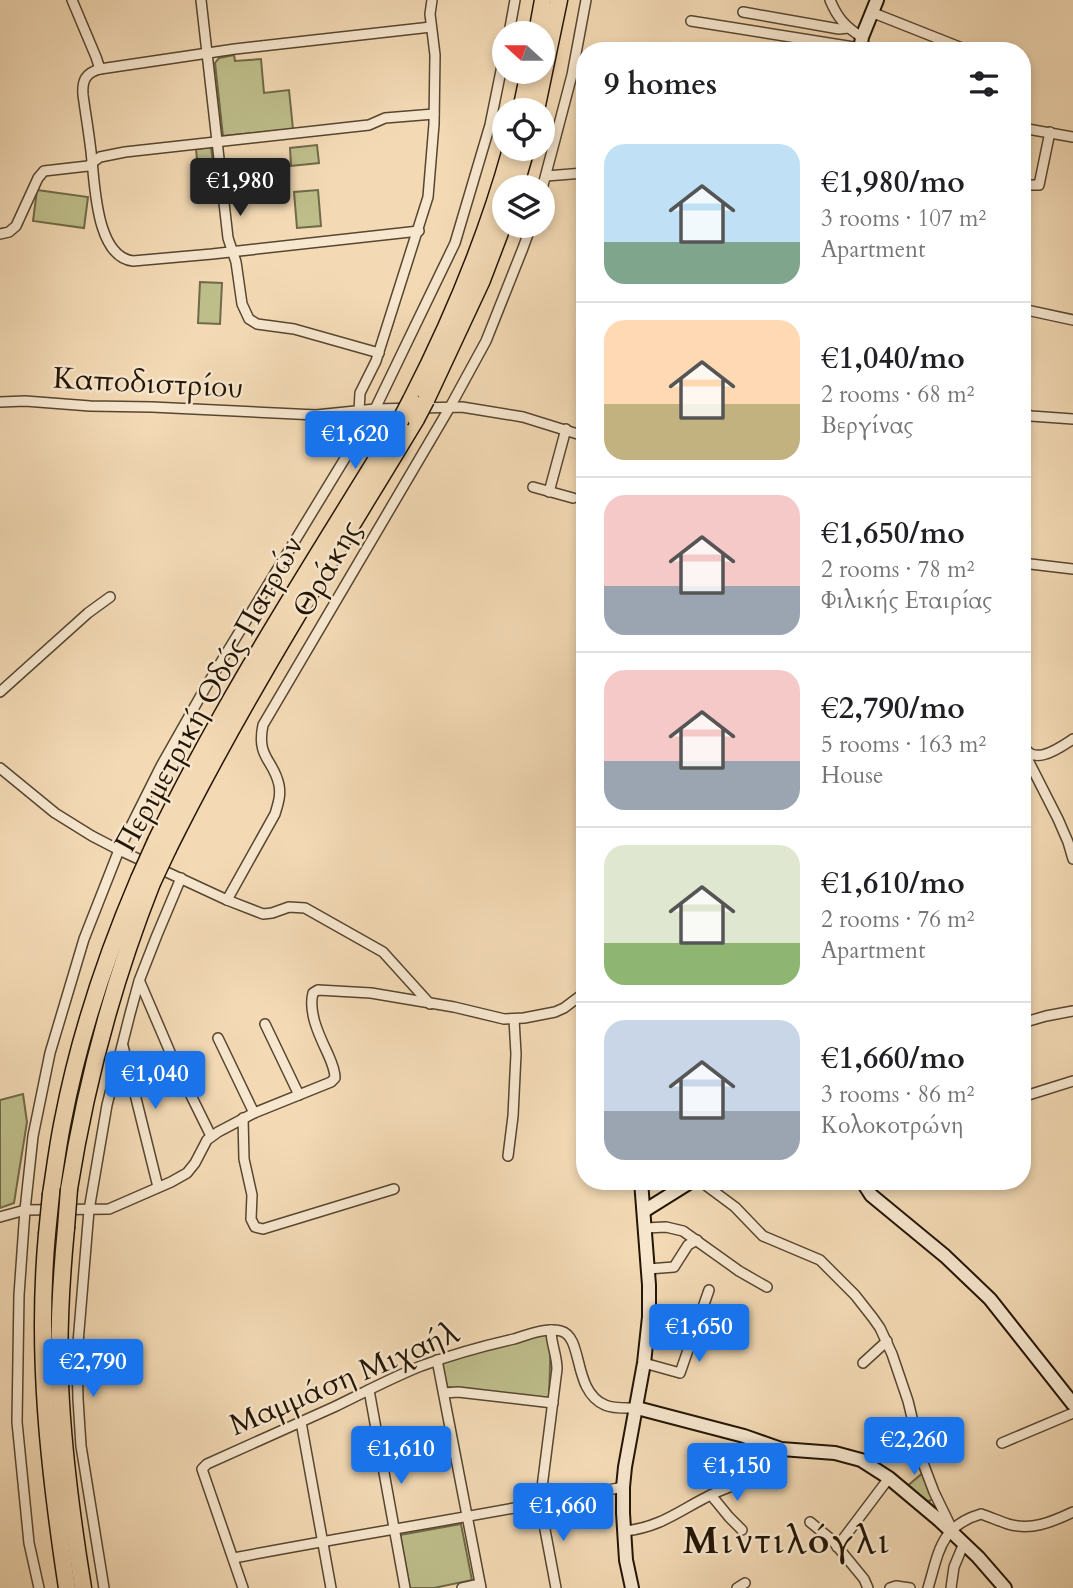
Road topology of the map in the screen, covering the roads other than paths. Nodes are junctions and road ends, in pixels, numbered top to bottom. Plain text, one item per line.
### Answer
1 (72, 0) edge
2 (201, 0) edge
3 (432, 0) edge
4 (515, 0) edge
5 (543, 0) edge
6 (559, 0) edge
7 (586, 0) edge
8 (830, 0) edge
9 (877, 0) edge
10 (743, 12) dead end
11 (871, 12) junction
12 (511, 21) edge
13 (539, 21) edge
14 (691, 21) dead end
15 (431, 27) junction
16 (848, 28) junction
17 (578, 42) edge
18 (840, 42) edge
19 (859, 42) edge
20 (862, 42) edge
21 (947, 42) edge
22 (207, 53) junction
23 (576, 54) edge
24 (100, 69) junction
25 (498, 84) edge
26 (539, 98) edge
27 (434, 114) junction
28 (1031, 129) edge
29 (1050, 132) junction
30 (1073, 137) edge
31 (217, 142) junction
32 (507, 161) edge
33 (92, 162) junction
34 (576, 174) edge
35 (546, 175) edge
36 (555, 175) edge
37 (1031, 185) edge
38 (419, 231) junction
39 (0, 234) edge
40 (498, 238) edge
41 (527, 238) edge
42 (233, 251) junction
43 (1031, 311) edge
44 (1073, 320) edge
45 (379, 353) junction
46 (418, 400) junction
47 (0, 402) edge
48 (450, 407) junction
49 (375, 409) junction
50 (359, 411) junction
51 (1031, 416) edge
52 (1073, 419) edge
53 (566, 429) junction
54 (576, 433) edge
55 (533, 486) dead end
56 (549, 492) junction
57 (573, 498) dead end
58 (1031, 564) edge
59 (1073, 569) edge
60 (110, 597) dead end
61 (0, 692) edge
62 (1073, 739) edge
63 (1031, 754) edge
64 (1031, 766) edge
65 (0, 768) edge
66 (119, 850) junction
67 (1073, 859) edge
68 (181, 878) junction
69 (145, 881) junction
70 (227, 900) junction
71 (139, 981) junction
72 (576, 999) edge
73 (430, 1004) junction
74 (1073, 1011) edge
75 (514, 1019) junction
76 (1031, 1020) edge
77 (265, 1024) dead end
78 (218, 1038) dead end
79 (122, 1042) junction
80 (1073, 1081) edge
81 (1031, 1094) edge
82 (299, 1095) junction
83 (254, 1113) junction
84 (243, 1118) junction
85 (211, 1136) junction
86 (508, 1156) dead end
87 (158, 1187) junction
88 (394, 1189) dead end
89 (642, 1190) edge
90 (678, 1190) edge
91 (712, 1190) edge
92 (868, 1190) edge
93 (24, 1210) junction
94 (89, 1210) junction
95 (644, 1211) junction
96 (0, 1217) edge
97 (645, 1228) junction
98 (697, 1240) junction
99 (648, 1269) junction
100 (767, 1287) dead end
101 (709, 1290) dead end
102 (551, 1330) junction
103 (887, 1341) junction
104 (437, 1360) junction
105 (644, 1363) junction
106 (863, 1363) dead end
107 (369, 1390) junction
108 (444, 1392) junction
109 (552, 1403) junction
110 (1073, 1404) edge
111 (636, 1408) junction
112 (1073, 1413) edge
113 (301, 1422) junction
114 (1002, 1443) dead end
115 (781, 1449) junction
116 (888, 1478) junction
117 (623, 1487) junction
118 (711, 1495) junction
119 (540, 1503) junction
120 (1073, 1512) edge
121 (468, 1516) junction
122 (810, 1522) dead end
123 (394, 1528) junction
124 (742, 1530) dead end
125 (950, 1530) junction
126 (625, 1531) junction
127 (322, 1541) junction
128 (964, 1544) junction
129 (837, 1547) junction
130 (234, 1558) junction
131 (481, 1586) edge
132 (38, 1588) edge
133 (67, 1588) edge
134 (83, 1588) edge
135 (104, 1588) edge
136 (243, 1588) edge
137 (331, 1588) edge
138 (405, 1588) edge
139 (462, 1588) edge
140 (556, 1588) edge
141 (632, 1588) edge
142 (869, 1588) edge
143 (890, 1588) edge
144 (910, 1588) edge
145 (928, 1588) edge
146 (951, 1588) edge
147 (1005, 1588) edge

1 - 24 street
2 - 22 street
3 - 15 street
4 - 12 street
5 - 13 highway
6 - 26 highway
7 - 17 street
8 - 16 street
9 - 11 street
10 - 16 street
11 - 20 street
11 - 21 street
14 - 18 street
15 - 22 street
15 - 27 street
16 - 19 street
22 - 24 street
22 - 31 street
23 - 35 street
24 - 33 street
25 - 49 street
27 - 31 street
27 - 38 street
28 - 29 street
29 - 30 street
29 - 37 street
31 - 33 street
31 - 42 street
32 - 46 highway, Περιμετρική Οδός Πατρών
33 - 39 street
33 - 42 street
34 - 36 street
38 - 42 street
38 - 45 street
40 - 46 highway, Περιμετρική Οδός Πατρών
41 - 48 street, Θράκης
42 - 45 street
43 - 44 street
45 - 50 street
46 - 69 highway, Περιμετρική Οδός Πατρών, bridge
47 - 50 street, Καποδιστρίου
48 - 49 street, Καποδιστρίου
48 - 53 street, Καποδιστρίου
48 - 70 street, Θράκης
49 - 50 street, Καποδιστρίου
49 - 66 street
51 - 52 street
53 - 54 street, Καποδιστρίου
53 - 56 street
55 - 56 street
56 - 57 street
58 - 59 street
60 - 61 street
62 - 63 street
64 - 67 street
65 - 66 street
66 - 68 street
66 - 93 street
68 - 70 street
68 - 71 street
69 - 133 highway, Περιμετρική Οδός Πατρών, bridge
69 - 134 highway, Περιμετρική Οδός Πατρών, bridge
70 - 73 street
71 - 79 street
71 - 85 street
72 - 75 street
73 - 75 street
73 - 82 street
74 - 76 street
75 - 86 street
77 - 82 street
78 - 83 street
79 - 87 street
79 - 94 street
80 - 81 street
82 - 83 street
83 - 84 street
84 - 85 street
84 - 88 street
85 - 87 street
87 - 94 street
89 - 95 street
90 - 95 street
91 - 103 street
92 - 110 street
93 - 94 street
93 - 96 street
93 - 132 street
94 - 135 street
95 - 97 street
97 - 98 street
97 - 99 street
98 - 99 street
98 - 100 street
99 - 105 street
101 - 105 street
102 - 104 street, Μαμμάση Μιχαήλ
102 - 109 street
102 - 111 street
103 - 106 street
103 - 125 street
104 - 107 street, Μαμμάση Μιχαήλ
104 - 108 street
105 - 111 street
107 - 113 street, Μαμμάση Μιχαήλ
107 - 123 street
108 - 109 street
108 - 121 street
109 - 119 street
111 - 115 street
111 - 117 street
112 - 114 street
113 - 127 street
113 - 130 street, Μαμμάση Μιχαήλ
115 - 116 street
115 - 118 street
116 - 125 street
116 - 129 street
117 - 119 street
117 - 126 street
118 - 124 street
118 - 126 street
119 - 121 street
119 - 140 street
120 - 125 street
121 - 123 street
121 - 131 street
122 - 129 street
123 - 127 street
123 - 138 street
125 - 128 street
125 - 145 street
126 - 141 street
127 - 130 street
127 - 137 street
128 - 146 street
128 - 147 street
129 - 142 street
130 - 136 street
131 - 139 street
143 - 144 street

